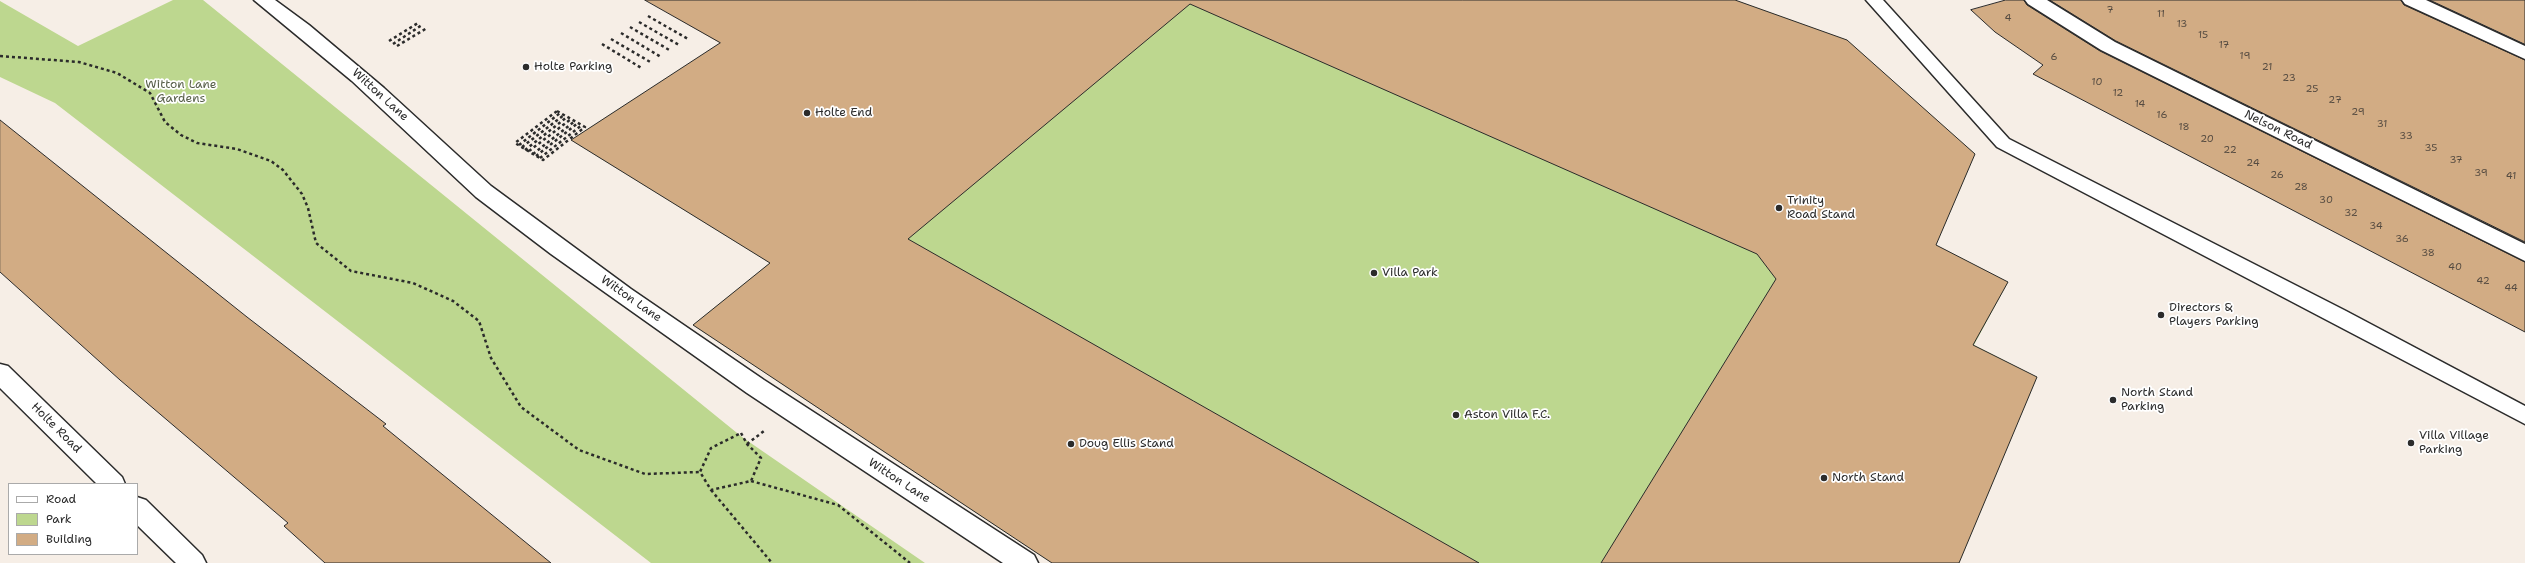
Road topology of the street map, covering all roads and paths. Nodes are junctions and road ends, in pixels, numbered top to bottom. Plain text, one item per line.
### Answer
1 (263, 0) edge
2 (1874, 0) edge
3 (2034, 0) edge
4 (2410, 0) edge
5 (648, 16) dead end
6 (639, 22) dead end
7 (418, 23) dead end
8 (422, 25) dead end
9 (630, 27) dead end
10 (427, 28) dead end
11 (621, 33) dead end
12 (612, 39) dead end
13 (688, 39) dead end
14 (389, 42) dead end
15 (393, 44) dead end
16 (602, 44) dead end
17 (679, 45) dead end
18 (397, 46) dead end
19 (670, 51) dead end
20 (2525, 53) edge
21 (0, 56) edge
22 (661, 57) dead end
23 (652, 62) dead end
24 (643, 69) dead end
25 (564, 115) junction
26 (567, 117) junction
27 (571, 119) junction
28 (574, 122) junction
29 (578, 123) junction
30 (522, 148) junction
31 (525, 150) junction
32 (529, 151) junction
33 (532, 154) junction
34 (536, 156) junction
35 (2525, 253) edge
36 (0, 373) edge
37 (2525, 416) edge
38 (700, 472) junction
39 (751, 481) junction
40 (112, 483) edge
41 (711, 490) junction
42 (138, 509) edge
43 (193, 563) edge
44 (772, 563) edge
45 (910, 563) edge
46 (1025, 563) edge

1 - 46 main road, Witton Lane
2 - 37 lane
3 - 35 main road, Nelson Road
4 - 20 main road
5 - 13 path
6 - 17 path
7 - 14 path
8 - 15 path
9 - 19 path
10 - 18 path
11 - 22 path
12 - 23 path
16 - 24 path
21 - 38 path
25 - 26 path
25 - 30 path
25 - 30 path
26 - 27 path
26 - 31 path
27 - 28 path
27 - 32 path
28 - 29 path
28 - 33 path
29 - 34 path
29 - 34 path
30 - 31 path
31 - 32 path
32 - 33 path
33 - 34 path
36 - 40 main road, Holte Road
38 - 39 path
38 - 41 path
39 - 41 path
39 - 45 path
41 - 44 path
42 - 43 main road

